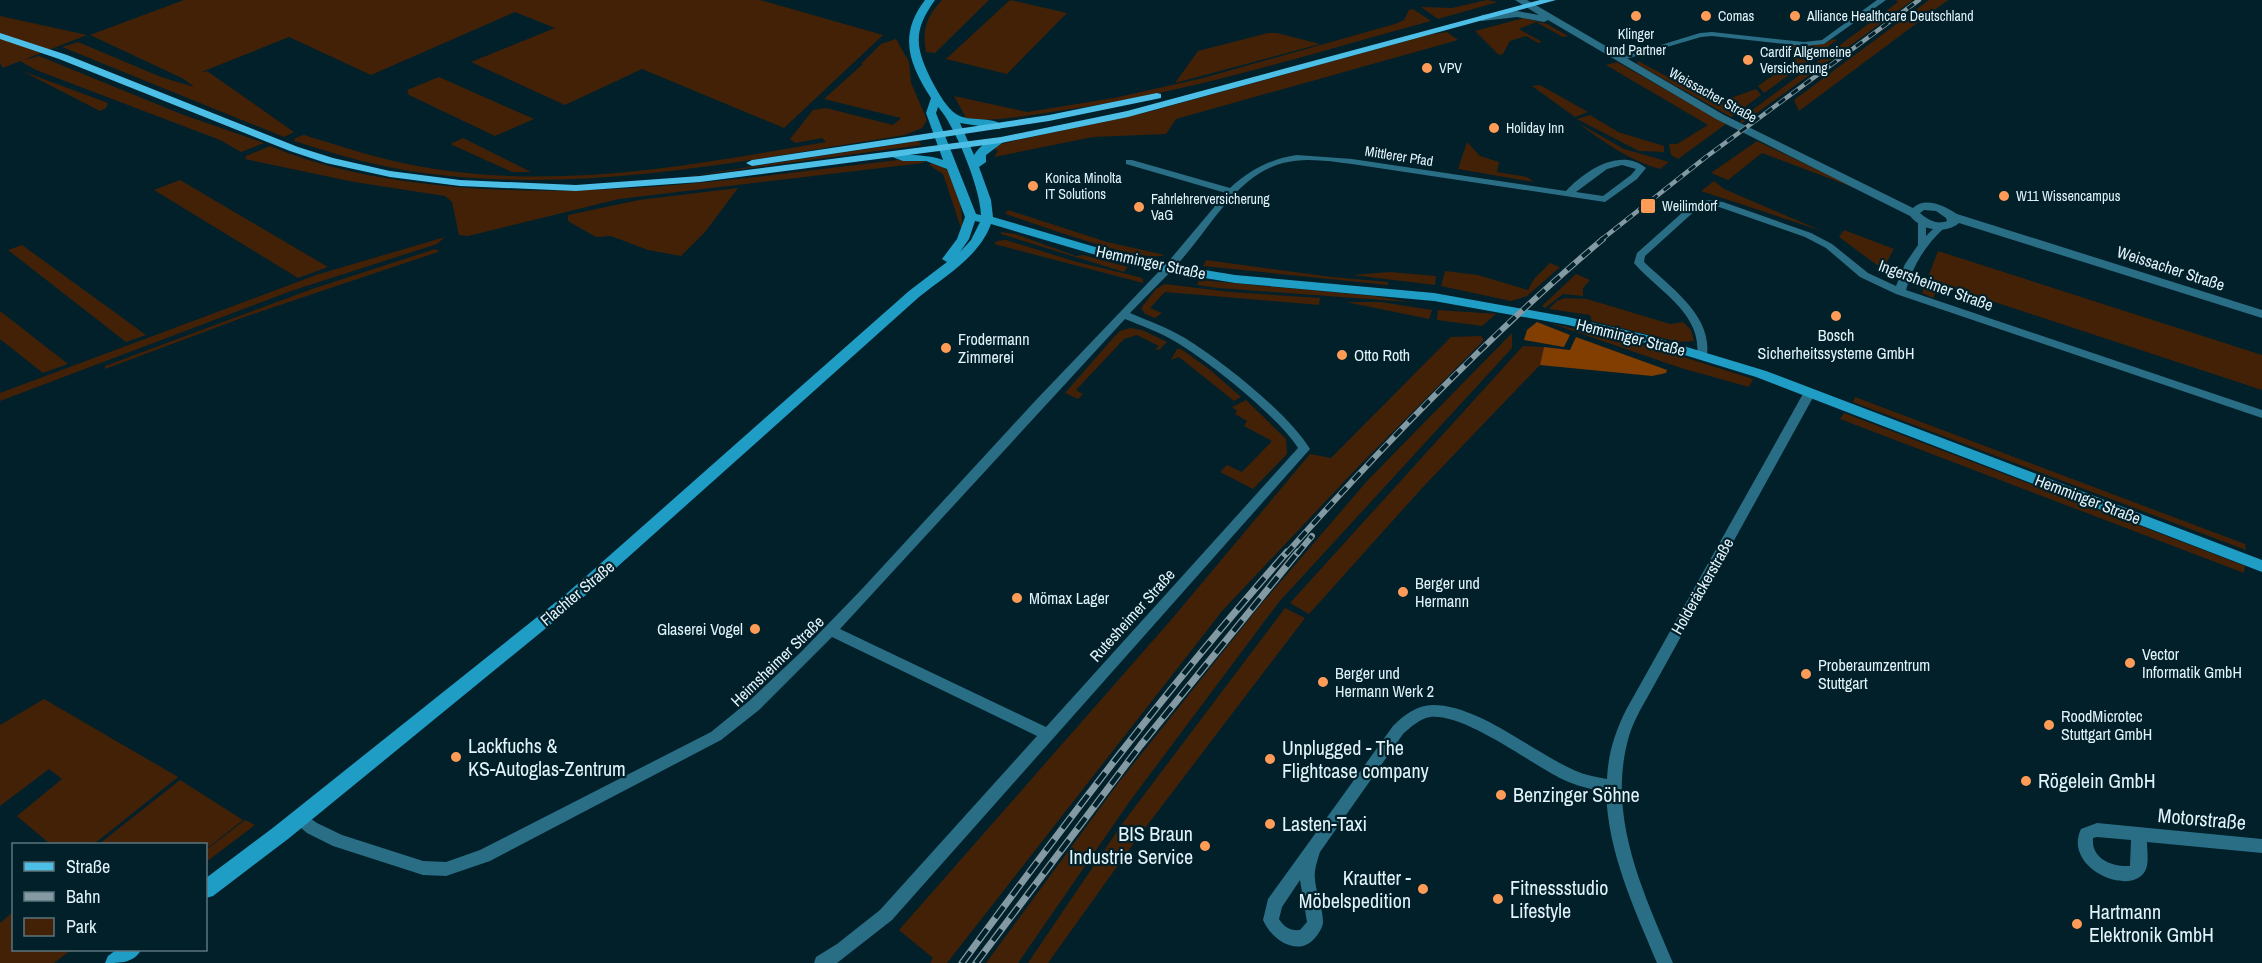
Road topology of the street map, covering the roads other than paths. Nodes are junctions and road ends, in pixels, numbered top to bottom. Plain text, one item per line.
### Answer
1 (930, 0) edge
2 (1519, 0) edge
3 (1551, 0) edge
4 (1864, 0) edge
5 (1882, 0) edge
6 (1530, 6) junction
7 (1873, 6) junction
8 (1482, 18) junction
9 (1556, 21) junction
10 (0, 36) edge
11 (1619, 59) junction
12 (936, 99) junction
13 (949, 115) junction
14 (999, 126) junction
15 (958, 132) junction
16 (939, 135) junction
17 (1001, 140) junction
18 (965, 145) junction
19 (945, 148) junction
20 (893, 155) junction
21 (1129, 162) dead end
22 (973, 166) junction
23 (953, 167) junction
24 (552, 186) junction
25 (1233, 192) junction
26 (1571, 195) junction
27 (1918, 213) junction
28 (971, 217) junction
29 (987, 220) junction
30 (1948, 223) junction
31 (1921, 243) junction
32 (1168, 268) junction
33 (933, 278) junction
34 (1900, 292) junction
35 (1123, 314) junction
36 (2262, 314) edge
37 (1702, 355) junction
38 (1810, 392) junction
39 (2262, 414) edge
40 (2262, 566) edge
41 (832, 631) junction
42 (1048, 735) junction
43 (1613, 787) junction
44 (300, 818) junction
45 (2139, 834) dead end
46 (2262, 846) edge
47 (1313, 849) junction
48 (207, 888) edge
49 (130, 951) edge
50 (115, 963) edge
51 (822, 963) edge
52 (1665, 963) edge

1 - 12 main road
2 - 6 street, Weissacher Straße
2 - 14 main road
3 - 6 main road
4 - 7 street
5 - 7 street
6 - 8 main road
6 - 9 street, Weissacher Straße
7 - 11 street
8 - 9 street, Weissacher Straße
8 - 17 main road
9 - 11 street, Weissacher Straße
10 - 24 main road
11 - 27 street, Weissacher Straße
12 - 13 main road
12 - 16 main road
13 - 14 main road
13 - 15 main road
14 - 15 main road
15 - 16 main road
15 - 18 main road
16 - 19 main road
16 - 24 main road
17 - 18 main road
17 - 22 main road
18 - 19 main road
18 - 22 main road
19 - 20 main road
19 - 23 main road
20 - 23 main road
20 - 24 main road
21 - 25 street
22 - 29 main road
23 - 28 main road
25 - 26 street, Mittlerer Pfad
25 - 32 street, Mittlerer Pfad
26 - 26 street, Mittlerer Pfad
27 - 30 street
27 - 30 street
27 - 31 street
28 - 29 main road, Hemminger Straße
28 - 33 main road, Flachter Straße
29 - 32 main road, Hemminger Straße
29 - 33 main road, Flachter Straße
30 - 31 street
30 - 36 street, Weissacher Straße
31 - 34 street
32 - 35 street, Heimsheimer Straße
32 - 37 main road, Hemminger Straße
33 - 44 main road, Flachter Straße
34 - 37 street, Ingersheimer Straße
34 - 39 street, Ingersheimer Straße
35 - 41 street, Heimsheimer Straße
35 - 42 street, Rutesheimer Straße
37 - 38 main road, Hemminger Straße
38 - 40 main road, Hemminger Straße
38 - 43 street, Holderäckerstraße
41 - 42 street
41 - 44 street, Heimsheimer Straße
42 - 51 street, Rutesheimer Straße
43 - 47 street
43 - 52 street, Holderäckerstraße
44 - 48 main road, Flachter Straße
45 - 46 street, Motorstraße
47 - 47 street
49 - 50 main road

